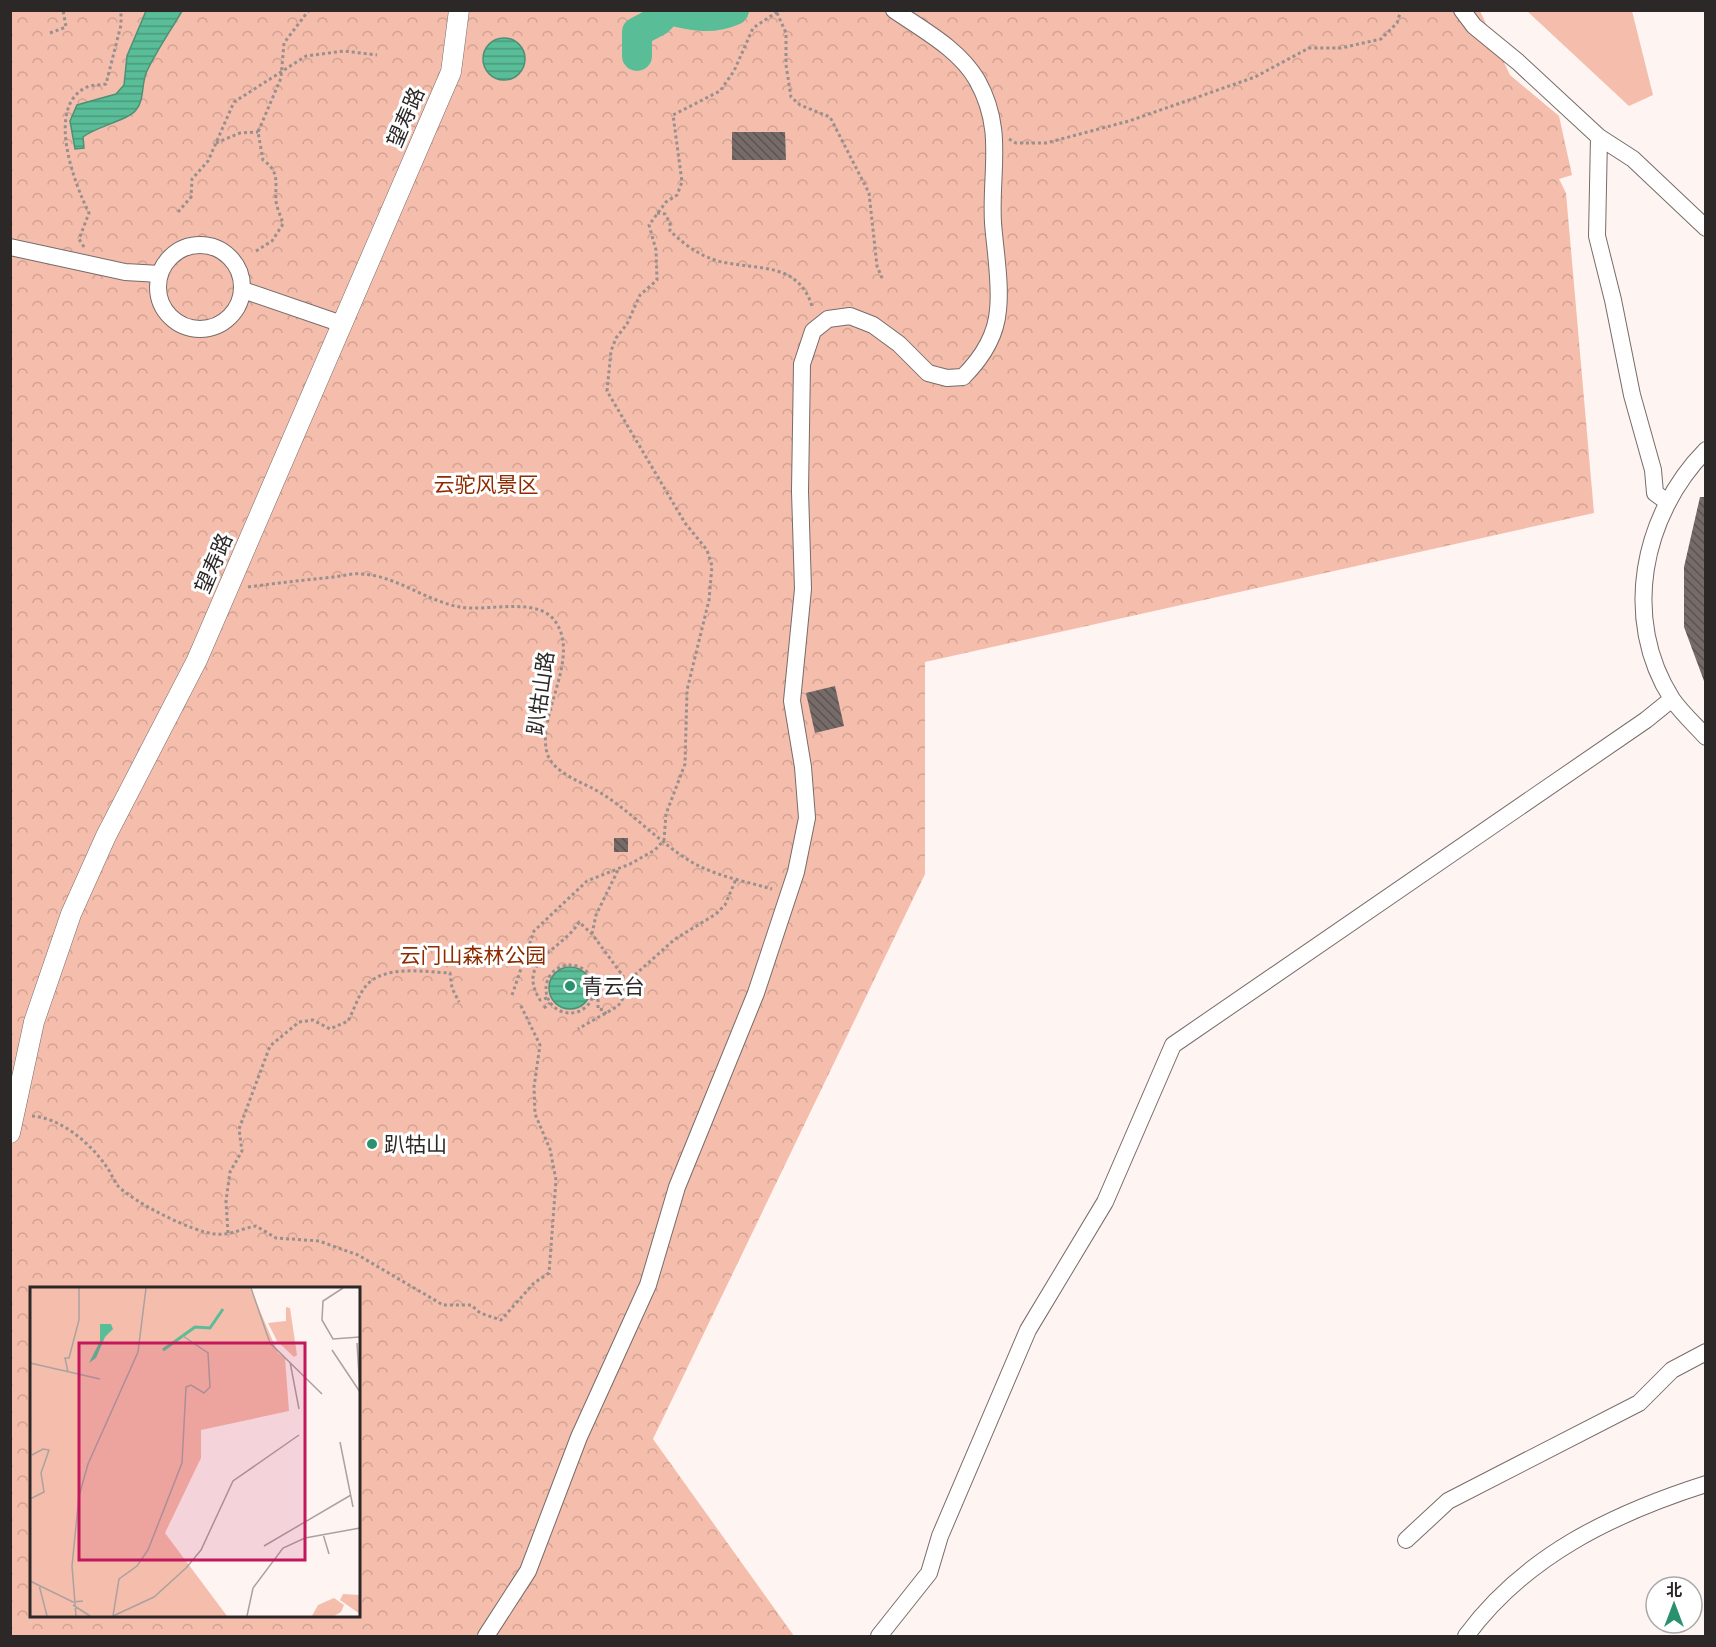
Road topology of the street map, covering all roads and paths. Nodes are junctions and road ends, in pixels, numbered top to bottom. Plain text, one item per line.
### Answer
1 (63, 10) edge
2 (309, 10) edge
3 (459, 10) edge
4 (894, 10) edge
5 (1401, 10) edge
6 (1461, 10) edge
7 (122, 12) edge
8 (778, 12) edge
9 (50, 33) dead end
10 (377, 55) dead end
11 (280, 73) junction
12 (995, 131) junction
13 (258, 132) junction
14 (1599, 137) junction
15 (215, 144) junction
16 (178, 212) dead end
17 (657, 213) junction
18 (1706, 228) edge
19 (10, 248) edge
20 (86, 249) dead end
21 (256, 251) dead end
22 (160, 274) junction
23 (882, 278) dead end
24 (243, 290) junction
25 (812, 306) dead end
26 (342, 324) junction
27 (1706, 450) edge
28 (1666, 501) junction
29 (229, 586) junction
30 (1672, 699) junction
31 (1706, 737) edge
32 (664, 840) junction
33 (619, 868) junction
34 (736, 879) junction
35 (789, 894) junction
36 (592, 934) junction
37 (626, 983) junction
38 (512, 996) dead end
39 (547, 998) junction
40 (592, 998) junction
41 (459, 1002) dead end
42 (550, 1003) junction
43 (520, 1004) dead end
44 (544, 1008) dead end
45 (606, 1014) junction
46 (578, 1029) dead end
47 (13, 1125) edge
48 (228, 1233) junction
49 (1706, 1352) edge
50 (1706, 1484) edge
51 (1406, 1540) dead end
52 (486, 1636) edge
53 (879, 1636) edge
54 (1466, 1636) edge

1 - 9 path
2 - 11 path
3 - 26 street, 望寿路
4 - 12 street
5 - 12 path
6 - 14 street
7 - 20 path
8 - 17 path
8 - 23 path
10 - 11 path
11 - 13 path
11 - 15 path
12 - 35 street
13 - 15 path
13 - 21 path
14 - 18 street
14 - 28 street
15 - 16 path
17 - 25 path
17 - 32 path
19 - 22 street
22 - 24 street
22 - 24 street
24 - 26 street
26 - 29 street, 望寿路
27 - 28 street
28 - 30 street
29 - 32 path, 趴牯山路
29 - 47 street, 望寿路
30 - 31 street
30 - 53 street
32 - 33 path
32 - 34 path, 趴牯山路
33 - 36 path
33 - 38 path
34 - 35 path, 趴牯山路
34 - 37 path
35 - 52 street
36 - 37 path
36 - 39 path
37 - 45 path
39 - 40 path
39 - 42 path
40 - 42 path
40 - 45 path
41 - 48 path
42 - 44 path
43 - 48 path
45 - 46 path
47 - 48 path
49 - 51 street
50 - 54 street

